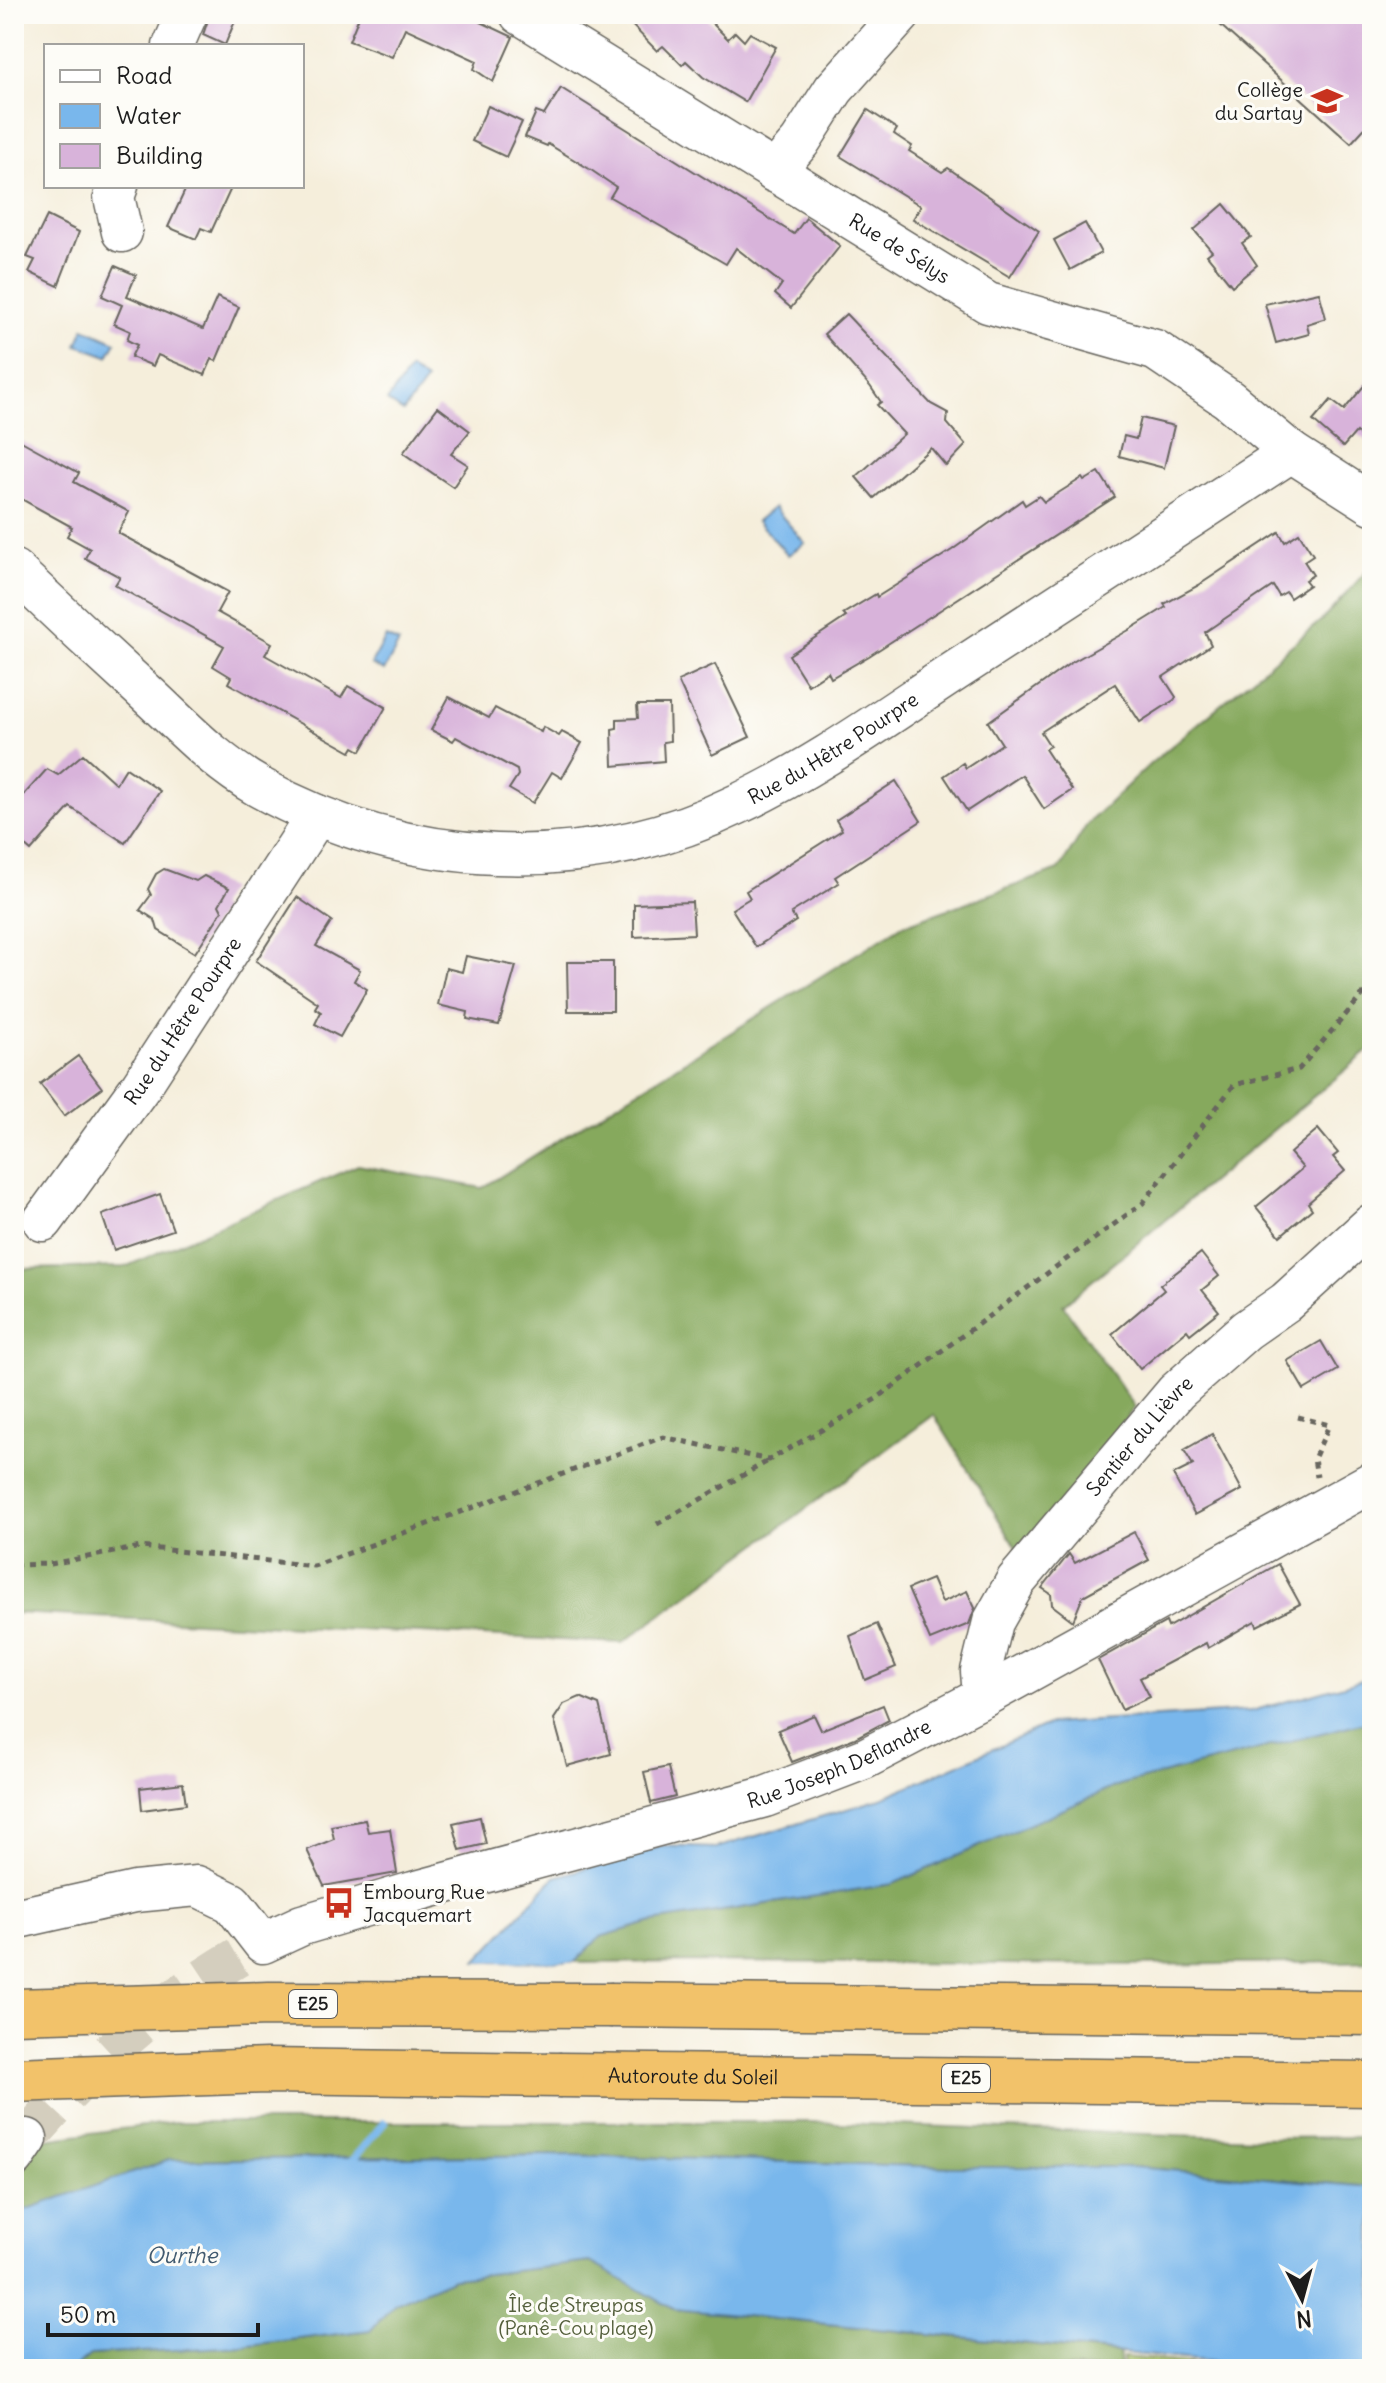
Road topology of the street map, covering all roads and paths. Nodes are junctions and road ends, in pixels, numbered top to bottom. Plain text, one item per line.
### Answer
1 (187, 14) edge
2 (520, 14) edge
3 (901, 14) edge
4 (174, 44) edge
5 (774, 172) junction
6 (117, 188) edge
7 (122, 232) dead end
8 (1291, 452) junction
9 (1372, 504) edge
10 (14, 570) edge
11 (317, 815) junction
12 (1372, 984) edge
13 (43, 1221) dead end
14 (1372, 1224) edge
15 (1298, 1417) dead end
16 (769, 1460) junction
17 (1372, 1482) edge
18 (1314, 1513) junction
19 (657, 1524) dead end
20 (14, 1565) edge
21 (983, 1697) junction
22 (14, 1919) edge
23 (14, 2011) edge
24 (1372, 2013) edge
25 (14, 2080) edge
26 (1372, 2084) edge

1 - 4 street
2 - 5 street, Rue de Sélys
3 - 5 street
5 - 8 street, Rue de Sélys
6 - 7 street
8 - 9 street, Rue de Sélys
8 - 11 street, Rue du Hêtre Pourpre
10 - 11 street, Rue du Hêtre Pourpre
11 - 13 street, Rue du Hêtre Pourpre
12 - 16 path
14 - 21 street, Sentier du Lièvre
15 - 18 path
16 - 19 path
16 - 20 path
17 - 18 street, Rue Joseph Deflandre
18 - 21 street, Rue Joseph Deflandre
21 - 22 street, Rue Joseph Deflandre
23 - 24 highway, E25, bridge
25 - 26 highway, Autoroute du Soleil / E25, bridge

